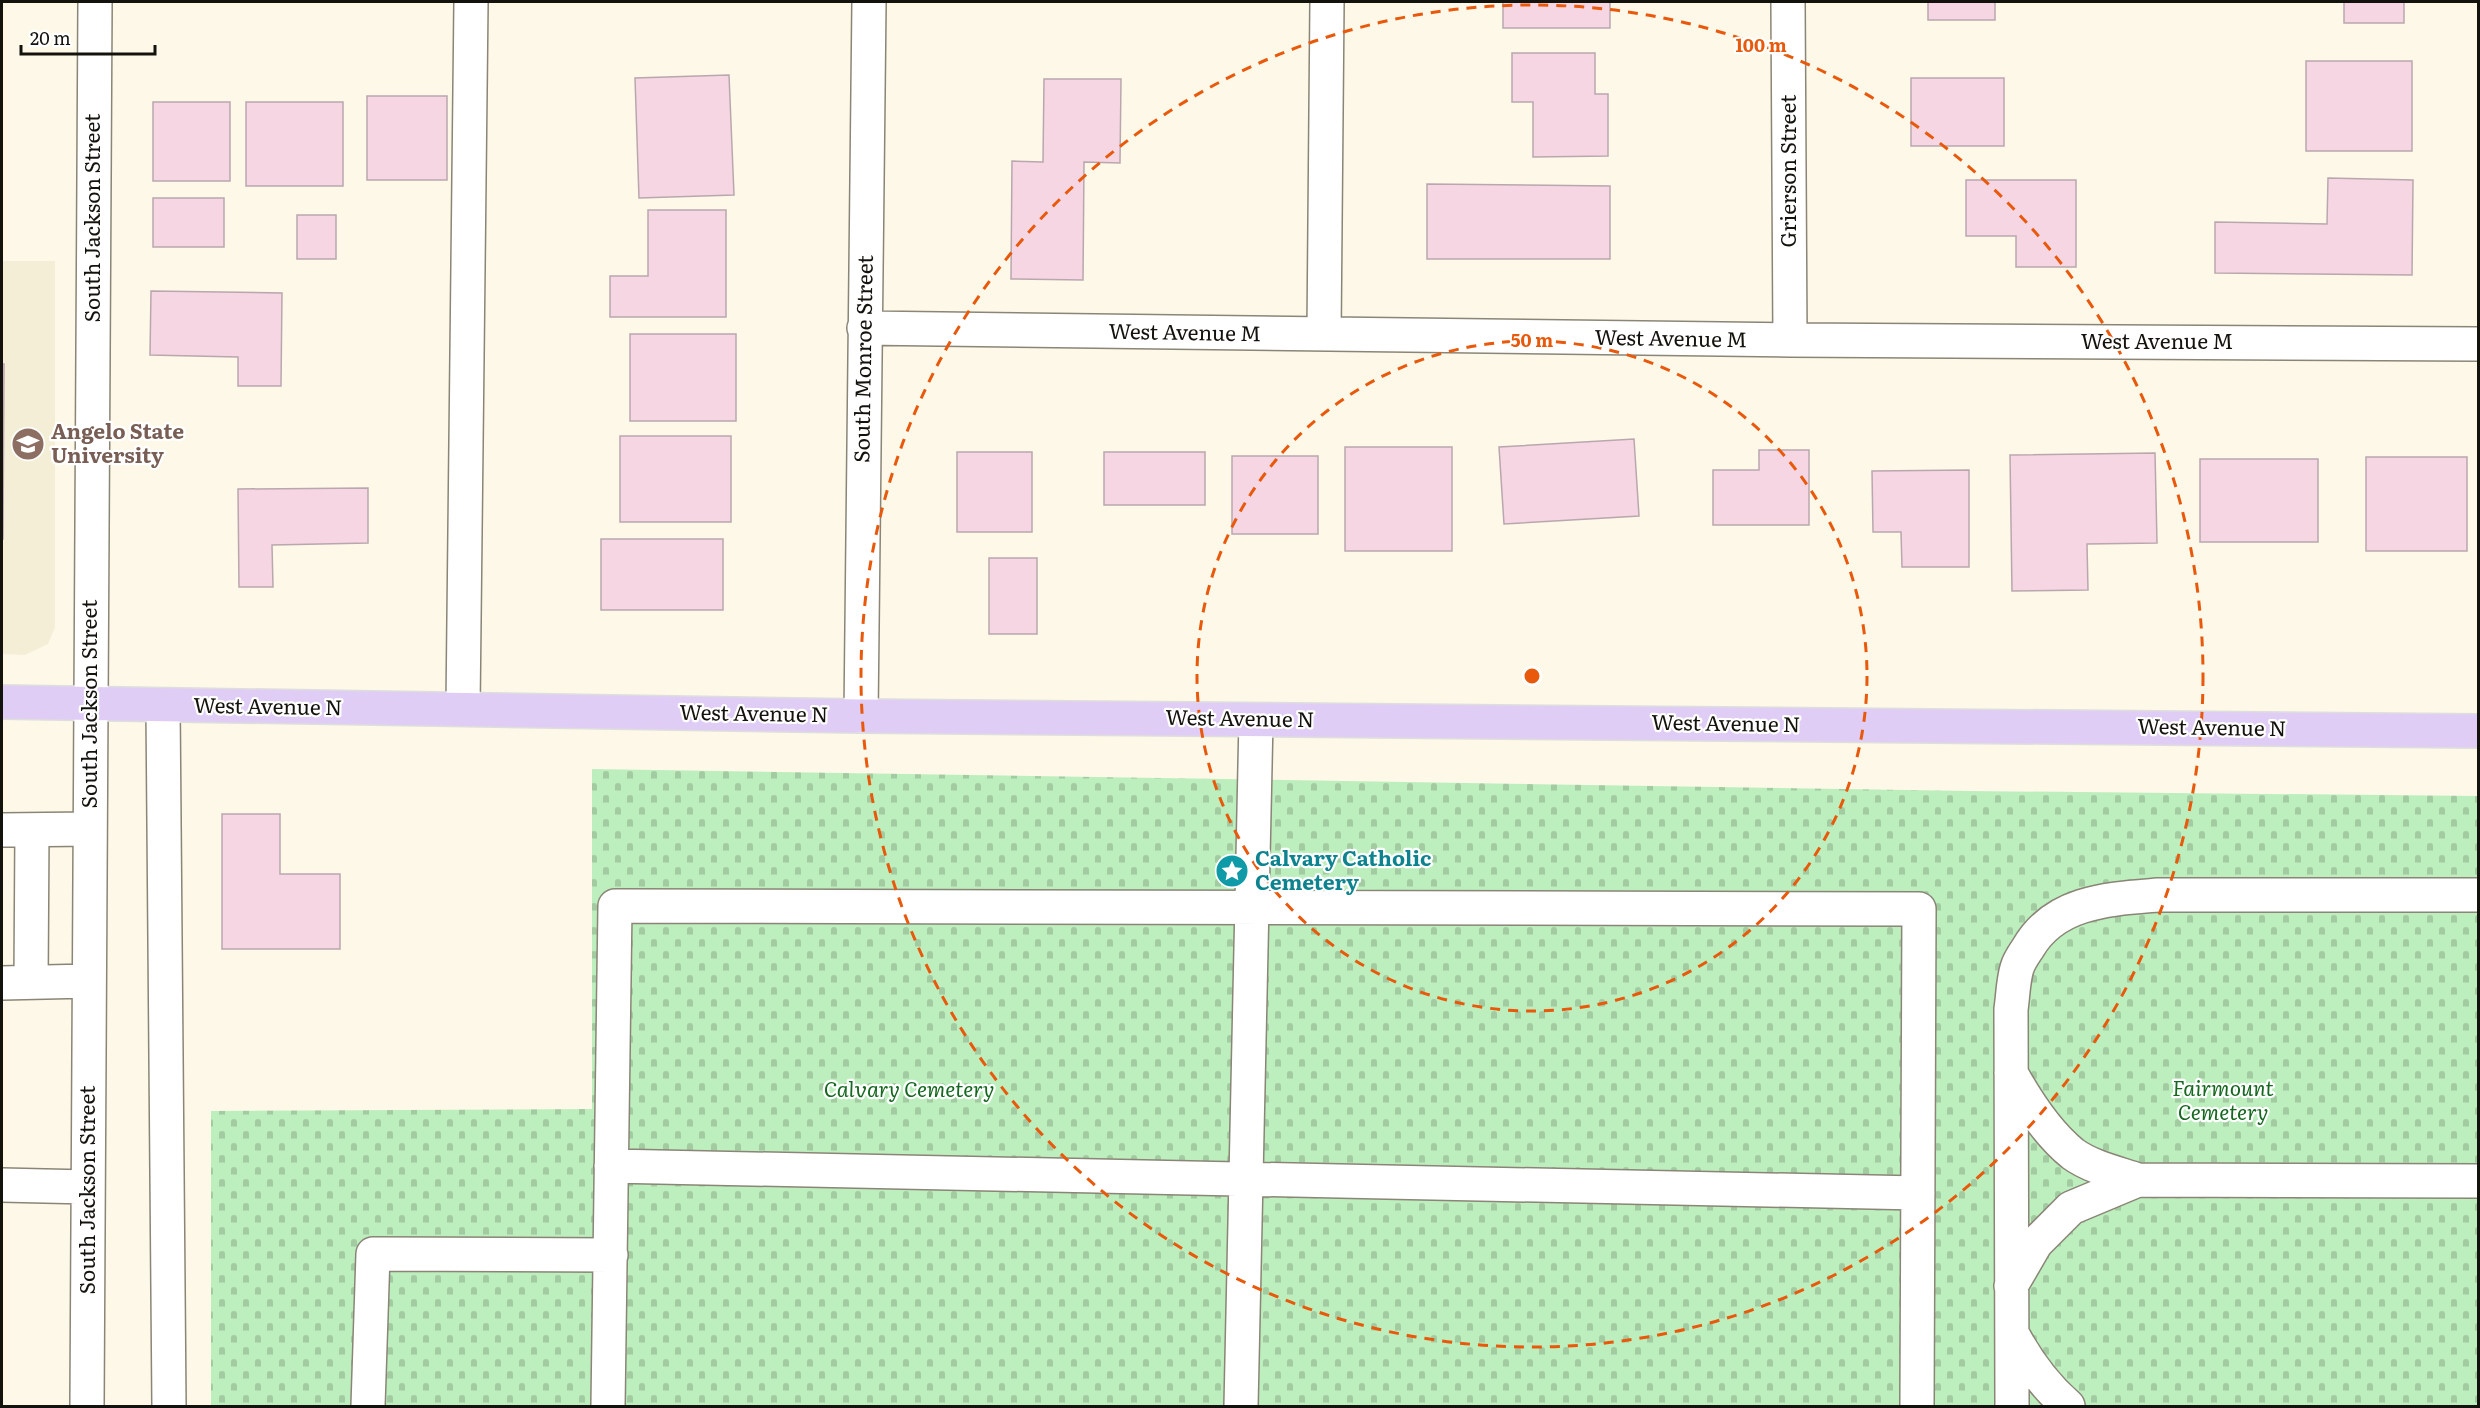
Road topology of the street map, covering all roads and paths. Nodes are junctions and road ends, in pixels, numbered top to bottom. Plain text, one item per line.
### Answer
1 (95, 2) edge
2 (471, 2) edge
3 (869, 2) edge
4 (1327, 2) edge
5 (1788, 2) edge
6 (864, 328) junction
7 (1324, 334) junction
8 (1790, 340) junction
9 (2478, 344) edge
10 (2, 702) edge
11 (90, 704) junction
12 (163, 705) junction
13 (463, 708) junction
14 (861, 716) junction
15 (1256, 720) junction
16 (2478, 731) edge
17 (90, 829) junction
18 (17, 830) edge
19 (2478, 895) edge
20 (1252, 907) junction
21 (89, 981) junction
22 (16, 983) edge
23 (2011, 1073) junction
24 (611, 1166) junction
25 (1246, 1178) junction
26 (2138, 1180) junction
27 (2478, 1181) edge
28 (2, 1185) edge
29 (88, 1187) junction
30 (1918, 1193) junction
31 (610, 1255) junction
32 (2011, 1286) junction
33 (2012, 1333) junction
34 (87, 1407) edge
35 (169, 1407) edge
36 (368, 1407) edge
37 (608, 1407) edge
38 (1241, 1407) edge
39 (1917, 1407) edge
40 (2012, 1407) edge
41 (2068, 1407) edge

1 - 11 street, South Jackson Street
2 - 13 street
3 - 6 street, South Monroe Street
4 - 7 street
5 - 8 street, Grierson Street
6 - 7 street, West Avenue M
6 - 14 street, South Monroe Street
7 - 8 street, West Avenue M
8 - 9 street, West Avenue M
10 - 11 main road, West Avenue N
11 - 12 main road, West Avenue N
11 - 17 street, South Jackson Street
12 - 13 main road, West Avenue N
12 - 35 street
13 - 14 main road, West Avenue N
14 - 15 main road, West Avenue N
15 - 16 main road, West Avenue N
15 - 20 street
17 - 18 street
17 - 21 street, South Jackson Street
18 - 22 street
19 - 23 street
20 - 24 street
20 - 25 street
20 - 30 street
21 - 22 street
21 - 29 street, South Jackson Street
23 - 26 street
23 - 32 street
24 - 25 street
24 - 31 street
25 - 30 street
25 - 38 street
26 - 27 street
26 - 32 street
28 - 29 street
29 - 34 street, South Jackson Street
30 - 39 street
31 - 36 street
31 - 37 street
32 - 33 street
33 - 40 street
33 - 41 street

